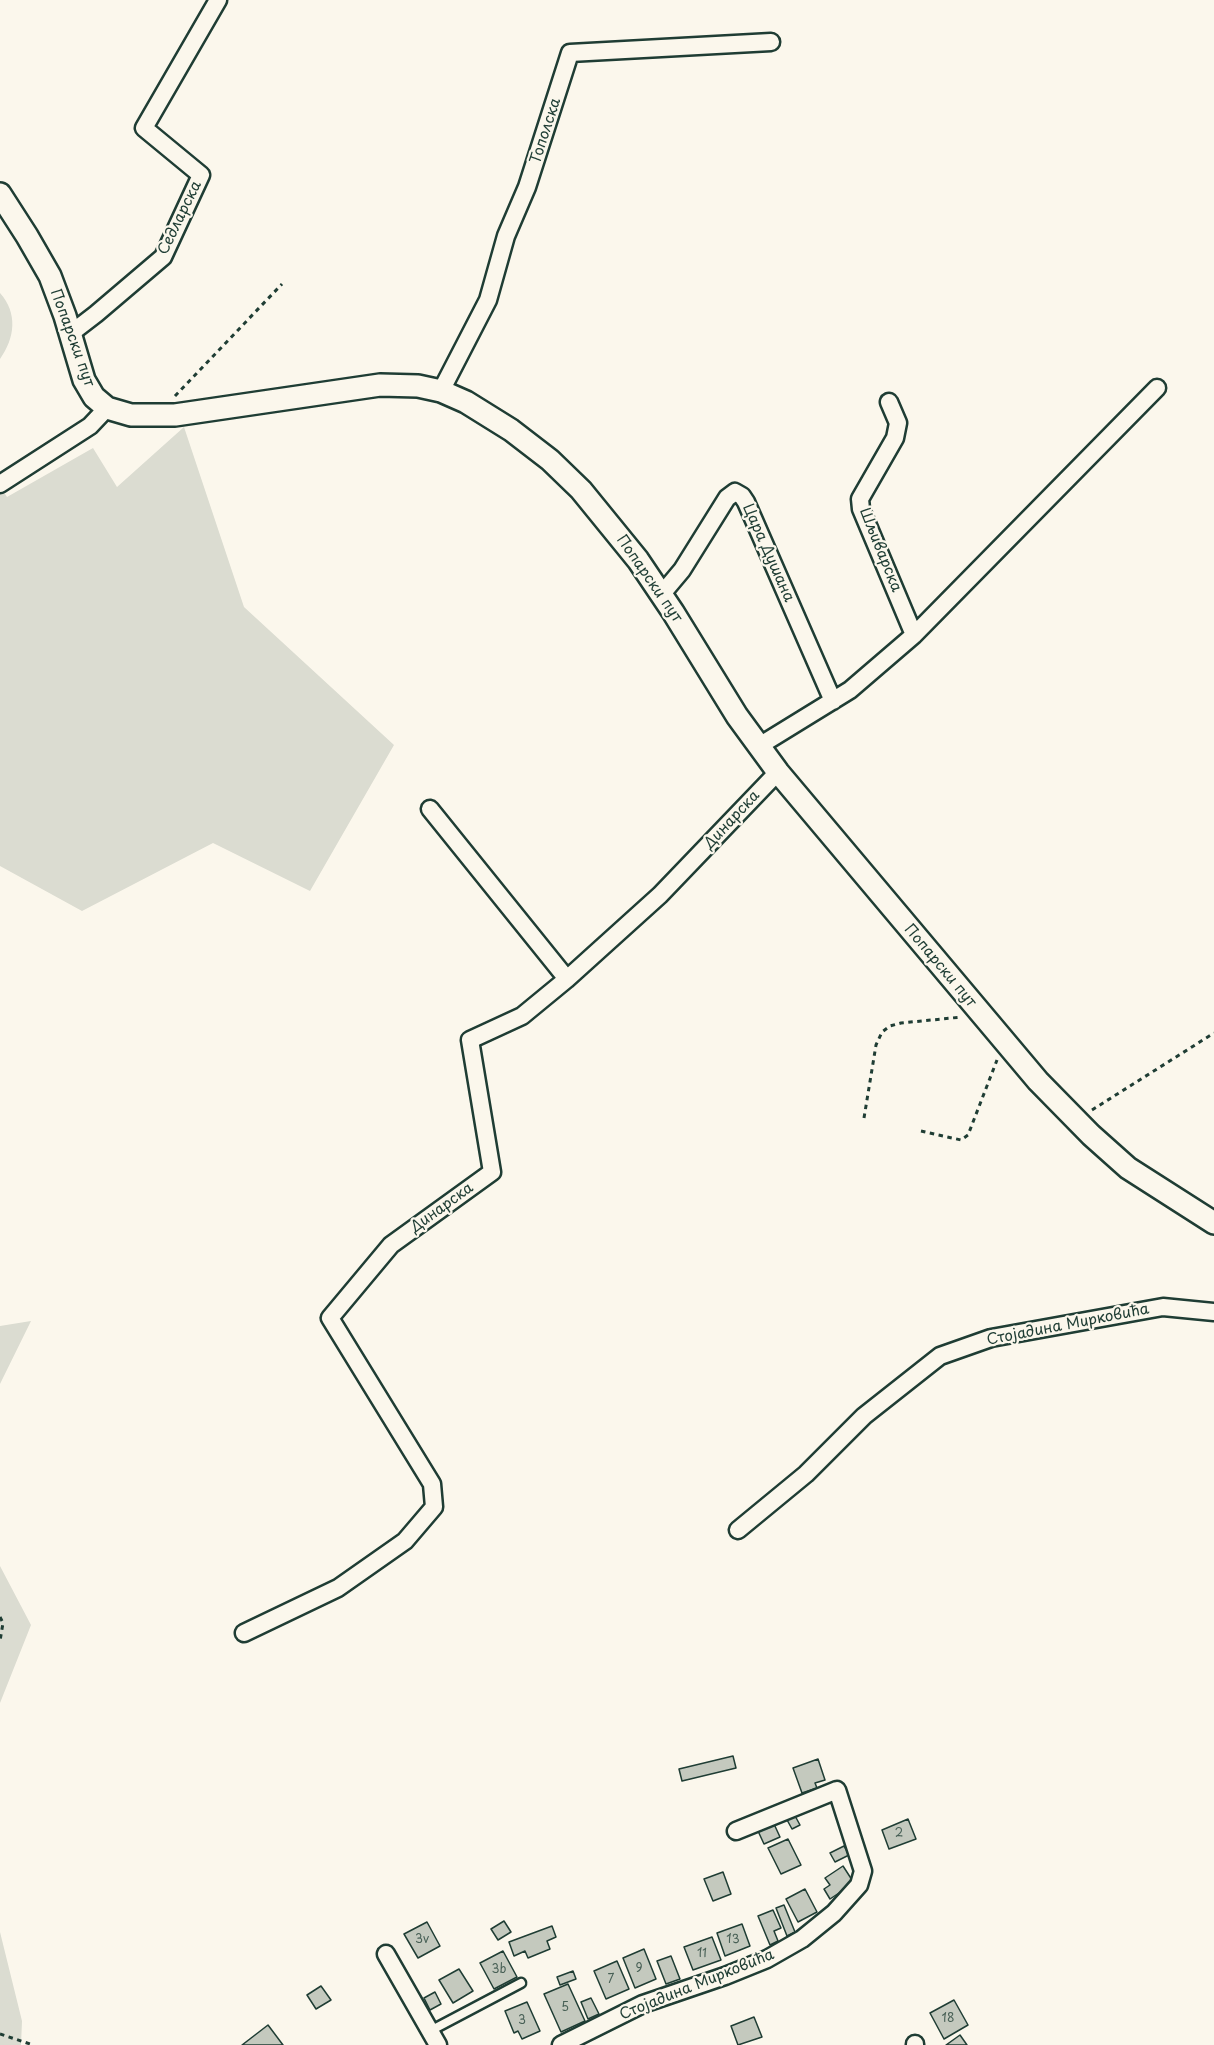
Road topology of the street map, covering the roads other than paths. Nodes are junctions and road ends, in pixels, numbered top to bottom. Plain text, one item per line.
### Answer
1 (218, 0) edge
2 (771, 42) dead end
3 (0, 194) edge
4 (70, 334) junction
5 (1157, 388) dead end
6 (441, 392) junction
7 (889, 402) dead end
8 (107, 408) junction
9 (0, 484) edge
10 (662, 595) junction
11 (914, 635) junction
12 (833, 701) junction
13 (759, 746) junction
14 (778, 772) junction
15 (430, 809) dead end
16 (567, 979) junction
17 (1214, 1223) edge
18 (1214, 1312) edge
19 (738, 1530) dead end
20 (244, 1633) dead end
21 (736, 1832) dead end
22 (386, 1954) dead end
23 (521, 1983) dead end
24 (434, 2038) edge
25 (561, 2045) edge

1 - 4 street, Седларска
2 - 6 street, Тополска
3 - 4 street, Попарски пут
4 - 8 street, Попарски пут
5 - 11 street
6 - 8 street, Попарски пут
6 - 10 street, Попарски пут
7 - 11 street, Шљиварска
8 - 9 street
10 - 12 street, Цара Душана
10 - 13 street, Попарски пут
11 - 12 street
12 - 13 street
13 - 14 street, Попарски пут
14 - 16 street, Динарска
14 - 17 street, Попарски пут
15 - 16 street
16 - 20 street, Динарска
18 - 19 street, Стојадина Мирковића
21 - 25 street, Стојадина Мирковића
22 - 24 street
23 - 24 lane

